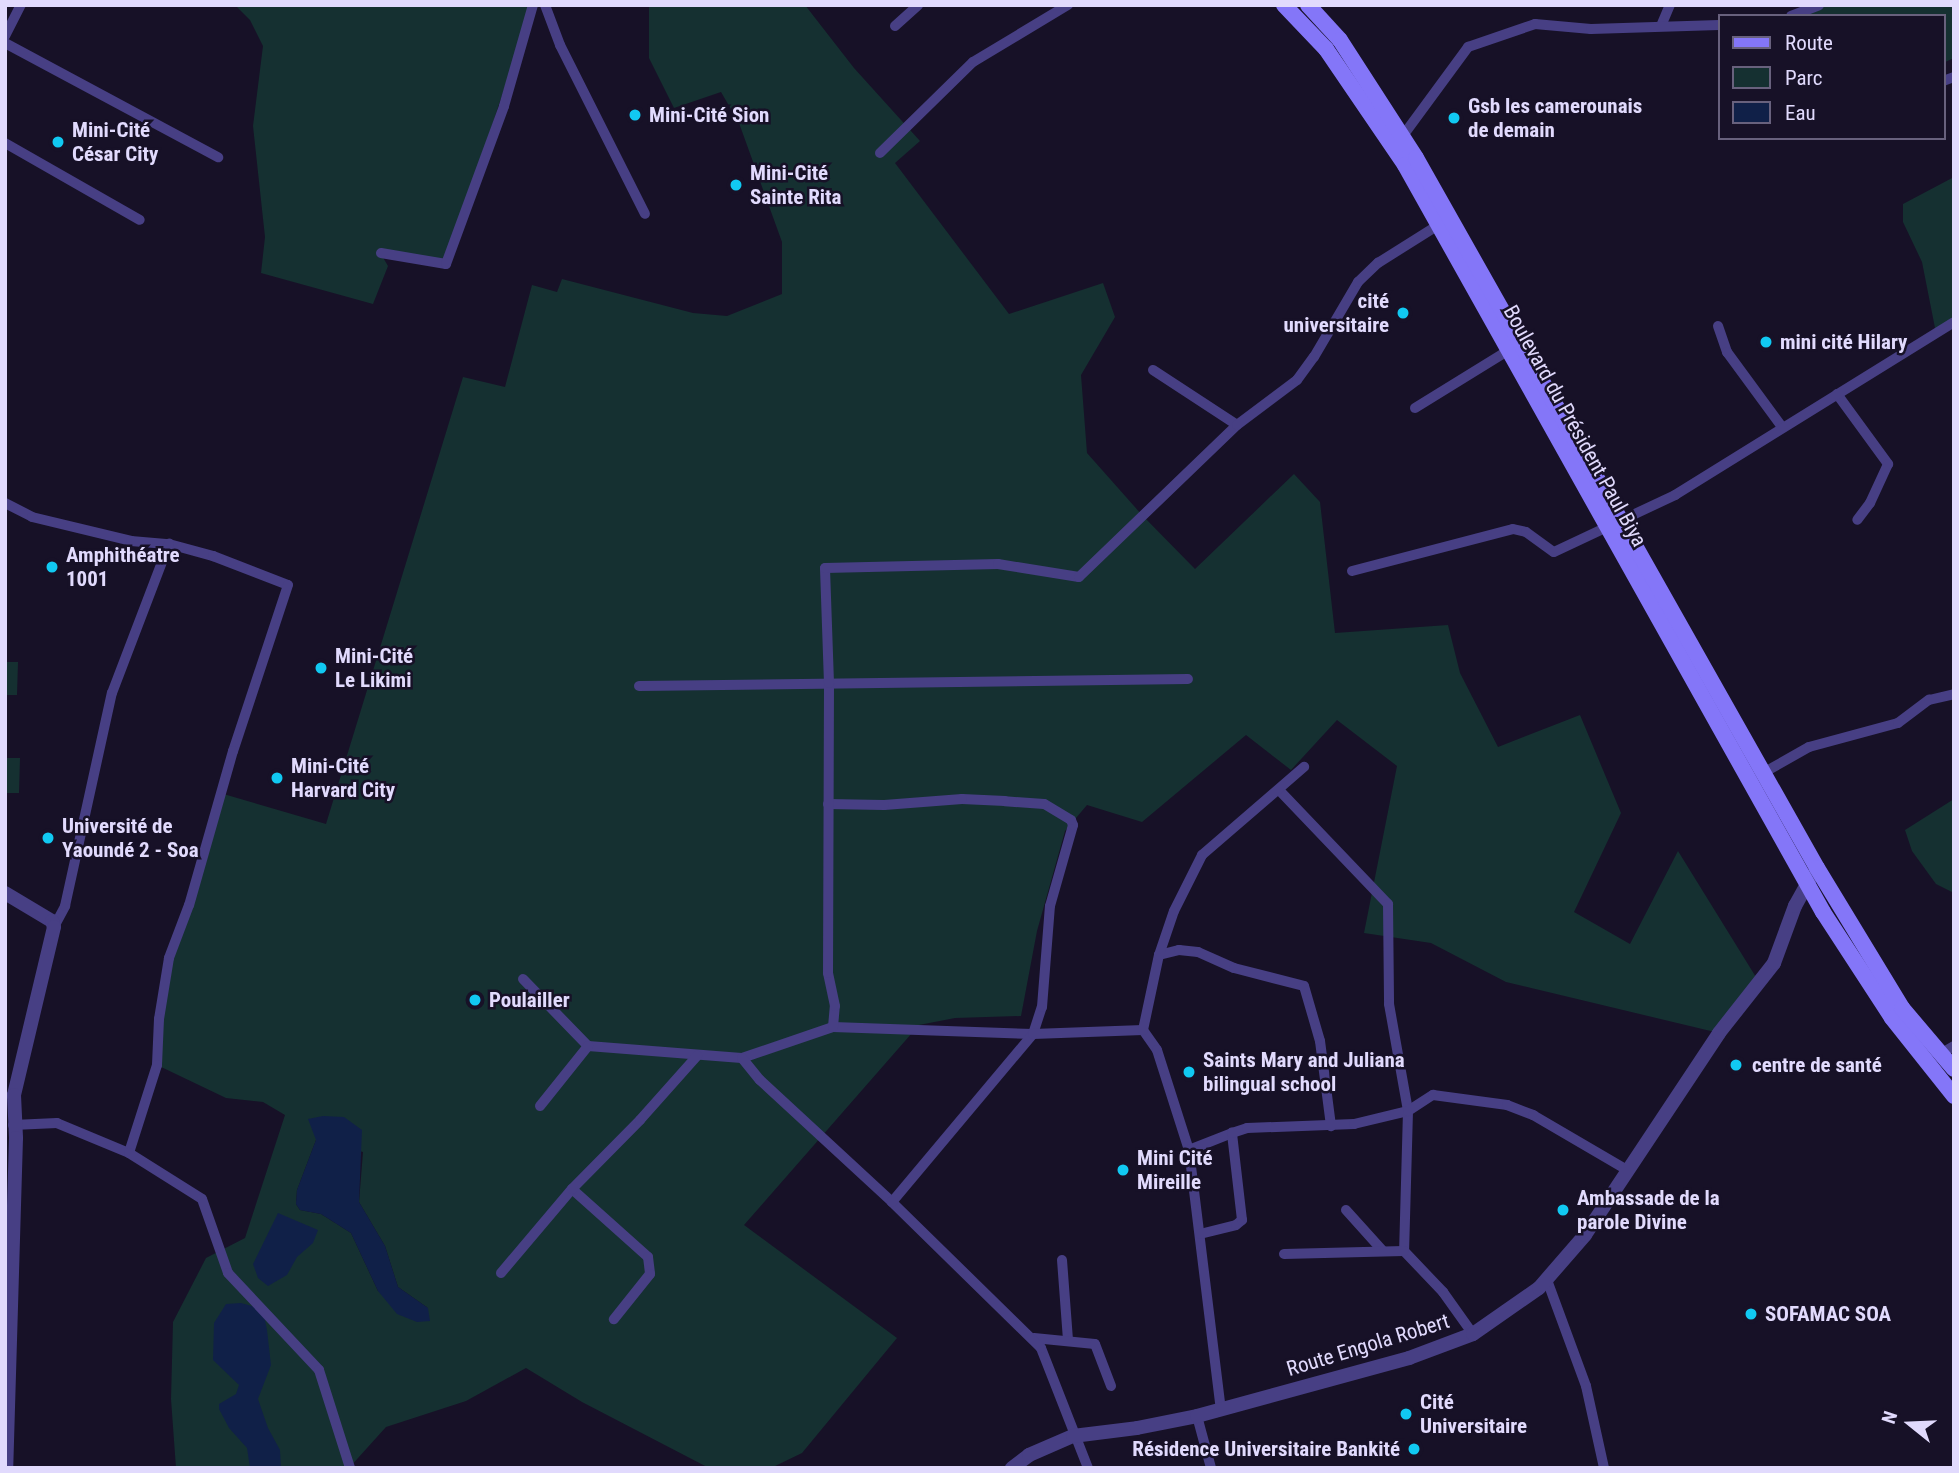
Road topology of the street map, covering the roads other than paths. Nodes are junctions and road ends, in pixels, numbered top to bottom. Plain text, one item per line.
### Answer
1 (21, 5) edge
2 (533, 5) edge
3 (545, 5) edge
4 (918, 5) edge
5 (1068, 5) edge
6 (1284, 5) edge
7 (1308, 5) edge
8 (1670, 5) edge
9 (1819, 5) edge
10 (1795, 14) edge
11 (1717, 25) edge
12 (895, 26) dead end
13 (1661, 26) junction
14 (5, 36) edge
15 (5, 43) edge
16 (1402, 137) junction
17 (5, 143) edge
18 (880, 153) dead end
19 (218, 157) dead end
20 (645, 215) dead end
21 (141, 220) dead end
22 (1444, 221) junction
23 (381, 253) dead end
24 (1954, 322) edge
25 (1718, 326) dead end
26 (1509, 350) junction
27 (1153, 370) dead end
28 (1837, 394) junction
29 (1415, 408) dead end
30 (1237, 425) junction
31 (1782, 427) junction
32 (5, 503) edge
33 (1857, 520) dead end
34 (1614, 524) junction
35 (169, 544) junction
36 (1352, 571) dead end
37 (1188, 679) dead end
38 (829, 682) junction
39 (639, 686) dead end
40 (1954, 694) edge
41 (1304, 767) dead end
42 (1763, 773) junction
43 (1279, 790) junction
44 (828, 804) junction
45 (1817, 868) junction
46 (1806, 883) junction
47 (5, 893) edge
48 (54, 927) junction
49 (1159, 955) junction
50 (523, 979) dead end
51 (833, 1027) junction
52 (1143, 1030) junction
53 (1033, 1034) junction
54 (588, 1046) junction
55 (1947, 1050) edge
56 (697, 1056) junction
57 (742, 1058) junction
58 (1954, 1069) edge
59 (1954, 1096) edge
60 (540, 1106) dead end
61 (1408, 1111) junction
62 (13, 1125) junction
63 (1331, 1126) junction
64 (1232, 1133) junction
65 (1189, 1150) junction
66 (129, 1153) junction
67 (1629, 1171) junction
68 (572, 1189) junction
69 (892, 1202) junction
70 (1346, 1210) dead end
71 (1200, 1234) junction
72 (1382, 1250) junction
73 (1404, 1251) junction
74 (1284, 1254) dead end
75 (1062, 1260) dead end
76 (501, 1273) dead end
77 (1547, 1280) junction
78 (614, 1319) dead end
79 (1473, 1334) junction
80 (1034, 1338) junction
81 (1068, 1340) junction
82 (1111, 1386) dead end
83 (1221, 1409) junction
84 (1197, 1416) junction
85 (1073, 1436) junction
86 (6, 1468) edge
87 (350, 1468) edge
88 (1012, 1468) edge
89 (1088, 1468) edge
90 (1211, 1468) edge
91 (1604, 1468) edge

1 - 14 street
2 - 23 street
3 - 20 street
4 - 12 street
5 - 18 street
6 - 22 main road, Boulevard du Président Paul Biya
7 - 16 main road, Boulevard du Président Paul Biya
8 - 13 street
9 - 10 street
11 - 13 street
13 - 16 street
15 - 19 street
16 - 22 main road, Boulevard du Président Paul Biya
17 - 21 street
22 - 26 main road, Boulevard du Président Paul Biya
22 - 30 street
22 - 34 main road, Boulevard du Président Paul Biya
24 - 28 street
25 - 31 street
26 - 29 street
26 - 34 main road, Boulevard du Président Paul Biya
27 - 30 street
28 - 31 street
28 - 33 street
30 - 38 street
31 - 34 street
32 - 35 street
34 - 36 street
34 - 42 main road, Boulevard du Président Paul Biya
34 - 46 main road, Boulevard du Président Paul Biya
35 - 48 street
35 - 66 street
37 - 38 street
38 - 39 street
38 - 44 street
40 - 42 street
41 - 43 street
42 - 45 main road, Boulevard du Président Paul Biya
43 - 49 street
43 - 61 street
44 - 51 street
44 - 53 street
45 - 46 street, Route Engola Robert
45 - 55 main road, Boulevard du Président Paul Biya
46 - 59 main road, Boulevard du Président Paul Biya
46 - 67 street, Route Engola Robert
47 - 48 street
48 - 62 street
49 - 52 street
49 - 63 street
50 - 54 street
51 - 53 street
51 - 57 street
52 - 53 street
52 - 65 street
53 - 69 street
54 - 56 street
54 - 60 street
55 - 58 main road, Boulevard du Président Paul Biya
56 - 57 street
56 - 68 street
57 - 69 street
61 - 63 street
61 - 67 street
61 - 73 street
62 - 66 street
62 - 86 street
63 - 64 street
64 - 65 street
64 - 71 street
65 - 71 street
66 - 87 street
67 - 77 street, Route Engola Robert
68 - 76 street
68 - 78 street
69 - 80 street
70 - 72 street
71 - 83 street
72 - 73 street
72 - 74 street
73 - 79 street
75 - 81 street
77 - 79 street, Route Engola Robert
77 - 91 street
79 - 83 street, Route Engola Robert
80 - 81 street
80 - 85 street
81 - 82 street
83 - 84 street, Route Engola Robert
84 - 85 street, Route Engola Robert
84 - 90 street
85 - 88 street, Route Engola Robert
85 - 89 street

